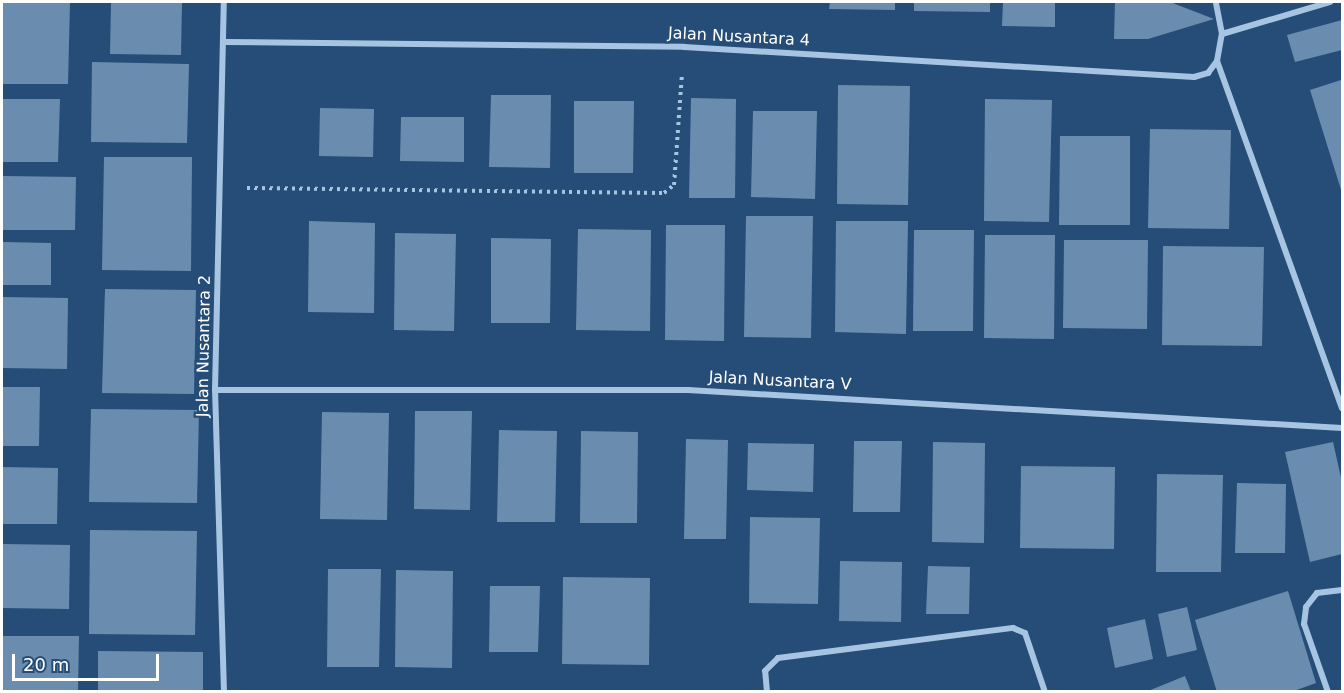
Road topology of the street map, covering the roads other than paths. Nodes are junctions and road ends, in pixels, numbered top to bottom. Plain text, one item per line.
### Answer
1 (224, 2) edge
2 (1216, 2) edge
3 (1330, 2) edge
4 (1222, 33) junction
5 (224, 42) junction
6 (1217, 61) junction
7 (215, 390) junction
8 (1342, 408) edge
9 (1342, 428) edge
10 (1342, 590) edge
11 (224, 692) edge
12 (767, 692) edge
13 (1045, 692) edge
14 (1329, 692) edge

1 - 5 street, Jalan Nusantara 2
2 - 4 street
3 - 4 street
4 - 6 street
5 - 6 street, Jalan Nusantara 4
5 - 7 street, Jalan Nusantara 2
6 - 8 street
7 - 9 street, Jalan Nusantara V
7 - 11 street, Jalan Nusantara 2
10 - 14 street
12 - 13 street

